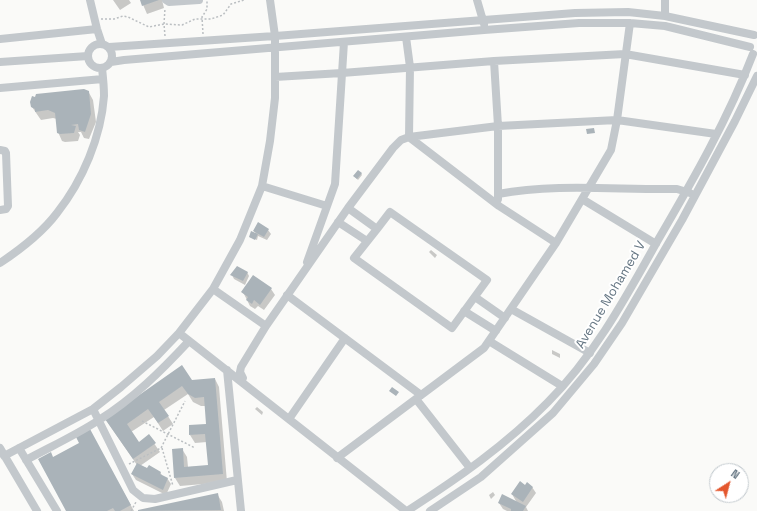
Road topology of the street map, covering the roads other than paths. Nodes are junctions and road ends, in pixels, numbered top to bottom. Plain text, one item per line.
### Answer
1 (90, 0) edge
2 (166, 0) edge
3 (270, 0) edge
4 (477, 0) edge
5 (665, 0) edge
6 (203, 1) edge
7 (665, 16) junction
8 (483, 20) junction
9 (630, 23) junction
10 (97, 29) junction
11 (484, 30) junction
12 (755, 34) edge
13 (275, 36) junction
14 (406, 37) junction
15 (0, 39) edge
16 (344, 42) junction
17 (275, 47) junction
18 (110, 48) junction
19 (753, 53) edge
20 (625, 54) junction
21 (88, 56) junction
22 (0, 62) edge
23 (111, 62) junction
24 (494, 62) junction
25 (410, 67) junction
26 (102, 68) junction
27 (342, 73) junction
28 (745, 75) junction
29 (757, 76) edge
30 (275, 77) junction
31 (103, 79) junction
32 (0, 88) edge
33 (617, 120) junction
34 (498, 126) junction
35 (716, 134) junction
36 (409, 137) junction
37 (0, 150) edge
38 (262, 186) junction
39 (588, 188) junction
40 (686, 191) junction
41 (498, 194) junction
42 (695, 195) junction
43 (582, 199) junction
44 (327, 206) junction
45 (498, 206) junction
46 (348, 208) junction
47 (0, 210) edge
48 (338, 222) junction
49 (377, 229) junction
50 (367, 242) junction
51 (556, 243) junction
52 (656, 244) junction
53 (0, 263) edge
54 (302, 274) junction
55 (212, 289) junction
56 (287, 295) junction
57 (475, 297) junction
58 (511, 309) junction
59 (464, 311) junction
60 (505, 318) junction
61 (266, 326) junction
62 (496, 331) junction
63 (179, 333) junction
64 (345, 338) junction
65 (189, 341) junction
66 (489, 341) junction
67 (590, 353) junction
68 (227, 370) junction
69 (242, 381) junction
70 (562, 386) junction
71 (418, 397) junction
72 (93, 409) junction
73 (289, 420) junction
74 (98, 421) junction
75 (19, 448) junction
76 (2, 452) edge
77 (337, 458) junction
78 (26, 460) junction
79 (470, 468) junction
80 (237, 480) junction
81 (432, 510) edge
82 (37, 511) edge
83 (57, 511) edge
84 (241, 511) edge
85 (406, 511) edge

1 - 10 street
2 - 6 street
3 - 13 street
4 - 8 street
5 - 7 street
7 - 8 street
7 - 12 street
8 - 11 street
8 - 13 street
9 - 11 street
9 - 19 street
9 - 20 street
10 - 15 street
10 - 18 street
11 - 14 street
12 - 19 street, Avenue Mohamed V
13 - 17 street
13 - 18 street
14 - 16 street
14 - 25 street
16 - 17 street
16 - 27 street
17 - 23 street
17 - 30 street
18 - 21 street
18 - 23 street
19 - 28 street, Avenue Mohamed V
20 - 24 street
20 - 28 street
20 - 33 street
21 - 22 street
21 - 26 street
23 - 26 street
24 - 25 street
24 - 34 street
25 - 27 street
25 - 36 street
26 - 31 street
27 - 30 street
27 - 44 street
28 - 35 street, Avenue Mohamed V
29 - 42 street, Avenue Mohamed V
30 - 38 street
31 - 32 street
31 - 53 street
33 - 34 street
33 - 35 street
33 - 39 street
34 - 36 street
34 - 41 street
35 - 40 street, Avenue Mohamed V
36 - 45 street
36 - 46 street
37 - 47 street
38 - 44 street
38 - 55 street
39 - 40 street
39 - 41 street
39 - 43 street
40 - 42 street
40 - 52 street, Avenue Mohamed V
41 - 45 street
42 - 81 street, Avenue Mohamed V
43 - 51 street
43 - 52 street
44 - 54 street
45 - 51 street
46 - 48 street
46 - 49 street
48 - 50 street
48 - 54 street
49 - 50 street
49 - 57 street
50 - 59 street
51 - 58 street
52 - 67 street, Avenue Mohamed V
54 - 56 street
55 - 61 street
55 - 63 street
56 - 61 street
56 - 64 street
57 - 59 street
57 - 60 street
58 - 60 street
58 - 67 street
59 - 62 street
60 - 62 street
61 - 69 street
62 - 66 street
63 - 65 street
63 - 72 street
64 - 71 street
64 - 73 street
65 - 68 street
65 - 74 street
66 - 70 street
66 - 71 street
67 - 70 street, Avenue Mohamed V
68 - 69 street
68 - 80 street
69 - 73 street
70 - 79 street, Avenue Mohamed V
71 - 77 street
71 - 79 street
72 - 74 street
72 - 75 street
73 - 77 street
74 - 78 street
74 - 80 street
75 - 76 street
75 - 78 street
76 - 82 street
77 - 85 street
78 - 83 street
79 - 85 street, Avenue Mohamed V
80 - 84 street

